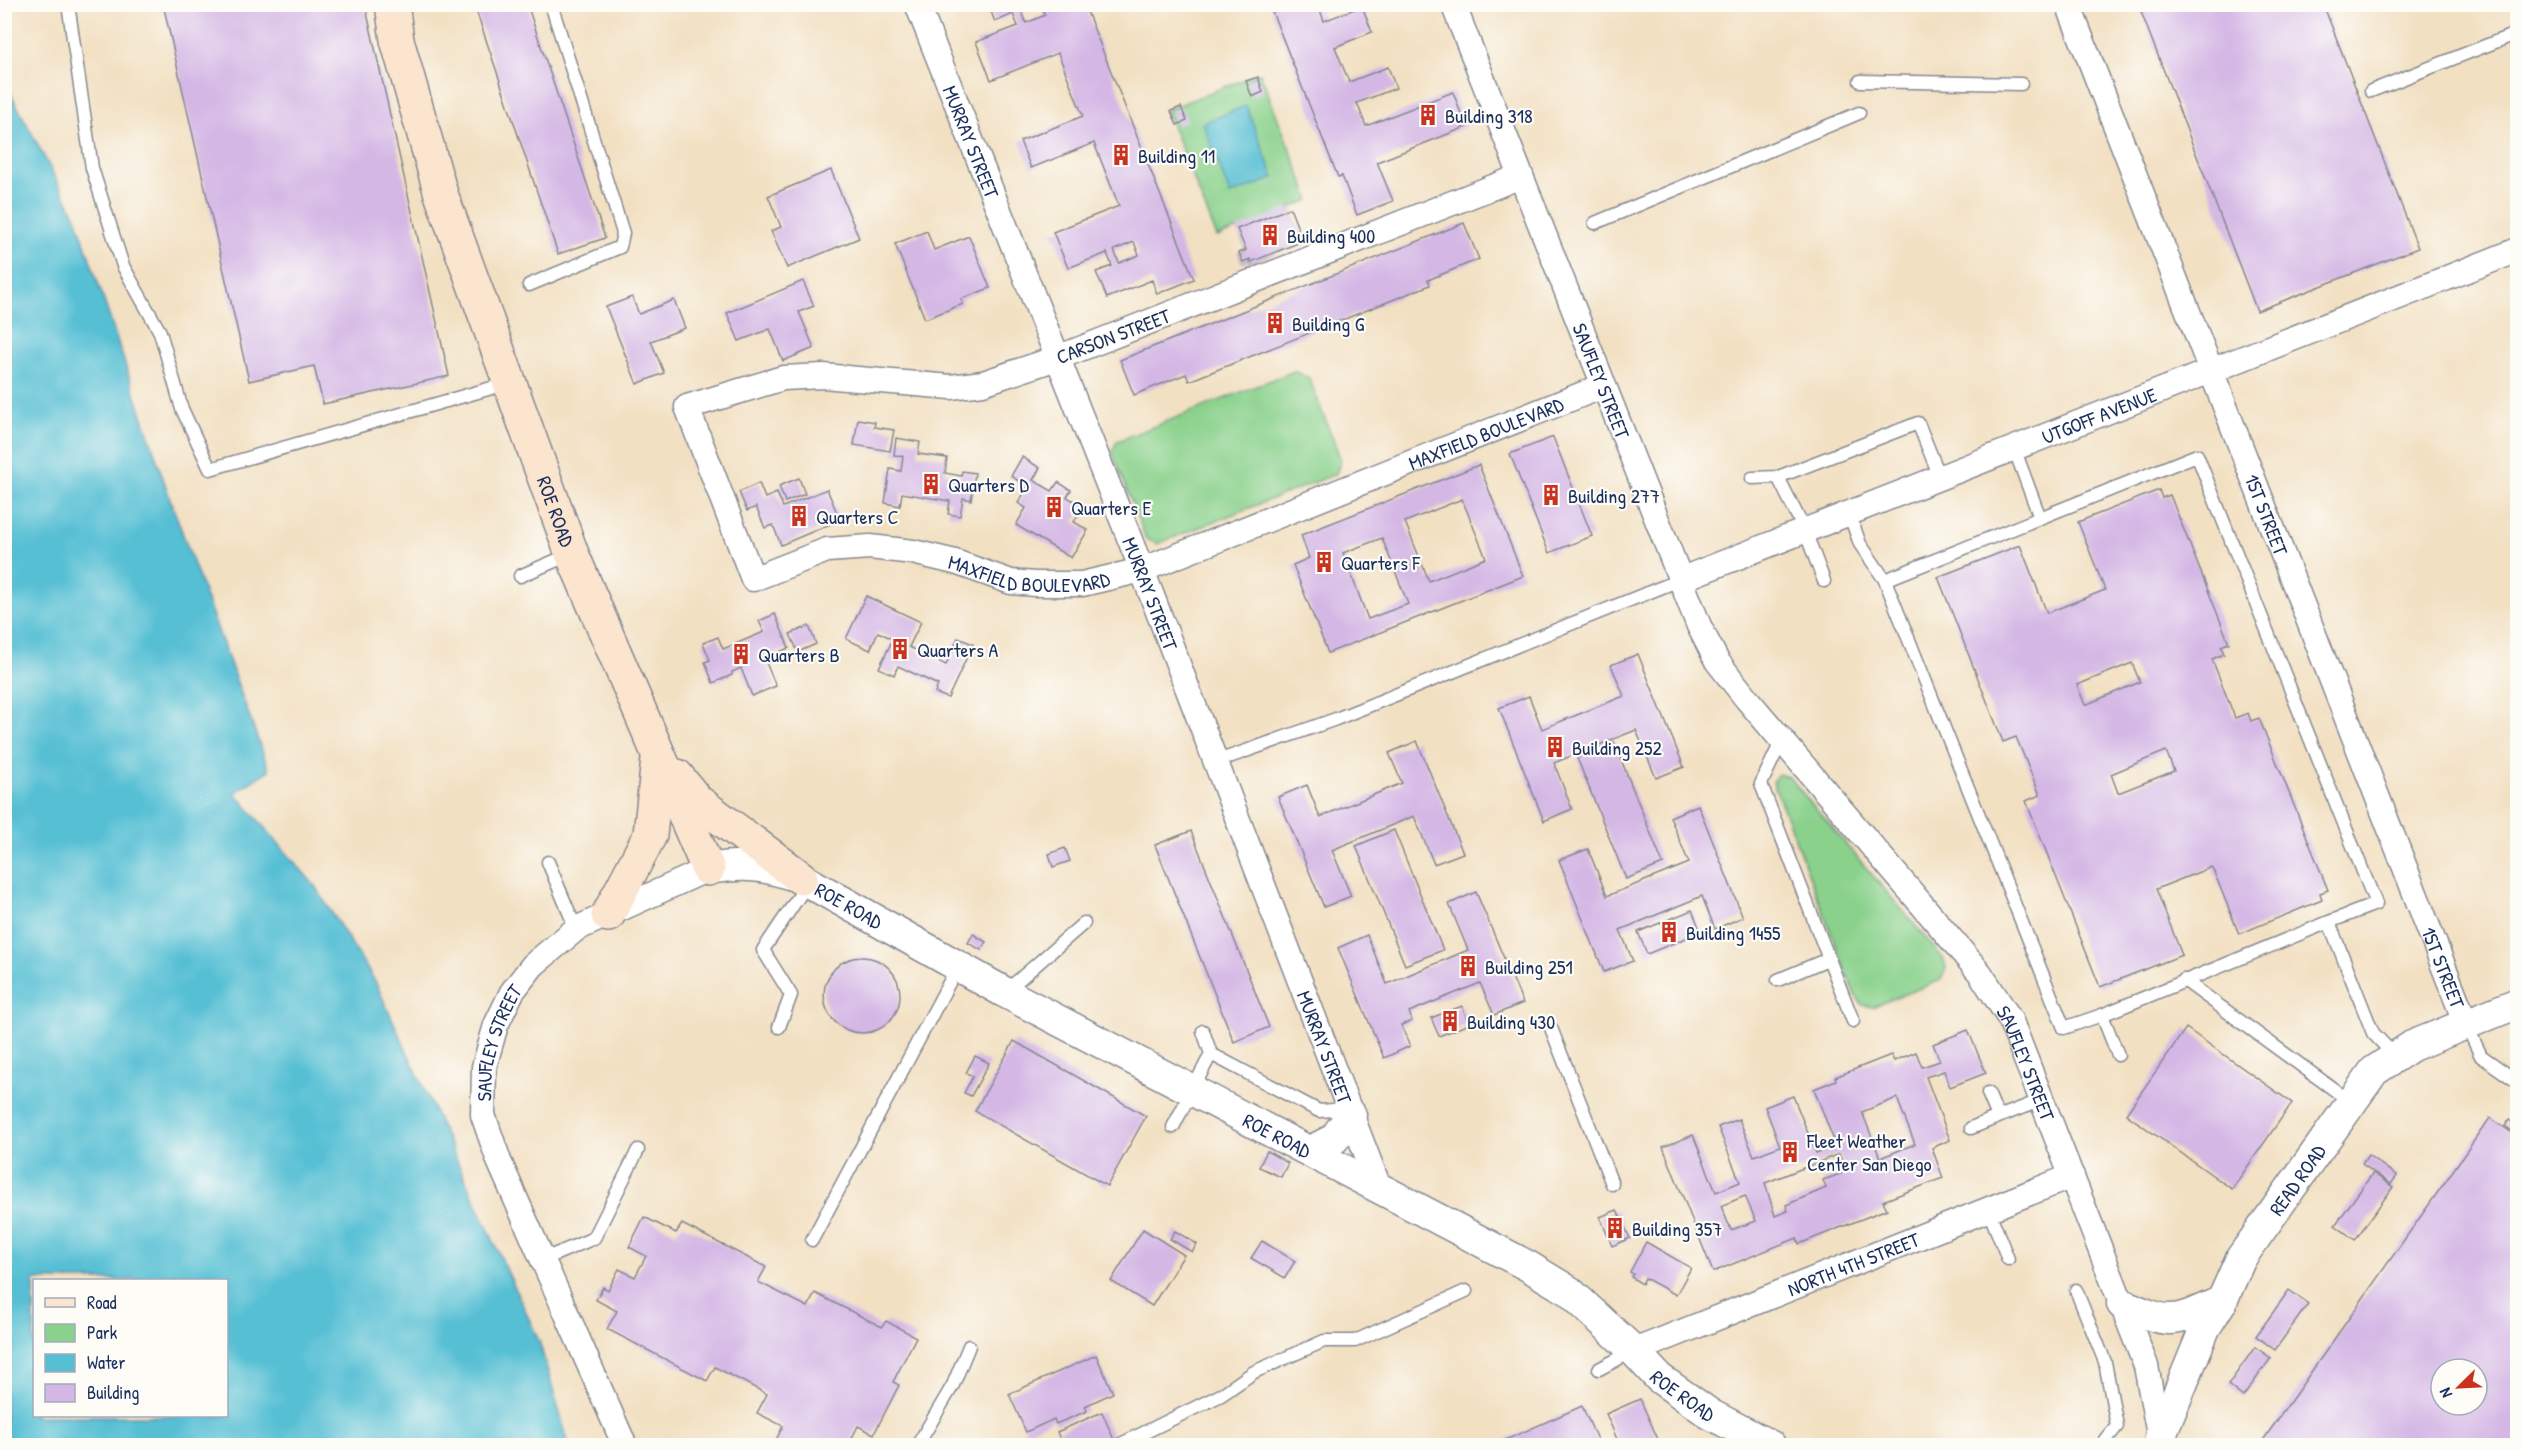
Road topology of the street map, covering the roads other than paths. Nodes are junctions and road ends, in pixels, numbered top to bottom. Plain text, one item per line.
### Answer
1 (68, 4) edge
2 (392, 4) edge
3 (551, 4) edge
4 (917, 4) edge
5 (1453, 4) edge
6 (2068, 4) edge
7 (2517, 33) edge
8 (1860, 81) dead end
9 (2021, 84) dead end
10 (2372, 91) dead end
11 (1859, 113) dead end
12 (1521, 176) junction
13 (1595, 223) dead end
14 (2517, 250) edge
15 (529, 285) dead end
16 (1057, 358) junction
17 (2212, 370) junction
18 (510, 383) junction
19 (1603, 386) junction
20 (687, 407) joint
21 (2014, 448) junction
22 (1778, 477) junction
23 (1940, 477) junction
24 (1752, 478) dead end
25 (1848, 513) junction
26 (2040, 518) junction
27 (1804, 531) junction
28 (572, 554) junction
29 (1142, 570) junction
30 (520, 576) dead end
31 (1682, 579) junction
32 (1885, 580) junction
33 (1824, 581) dead end
34 (1782, 740) junction
35 (658, 754) junction
36 (1215, 762) junction
37 (548, 862) dead end
38 (708, 869) junction
39 (805, 880) junction
40 (608, 915) junction
41 (2329, 922) junction
42 (1084, 923) dead end
43 (576, 929) junction
44 (1828, 959) junction
45 (958, 966) junction
46 (1778, 980) dead end
47 (2184, 980) junction
48 (1004, 992) junction
49 (2517, 1003) edge
50 (2102, 1015) junction
51 (1853, 1021) dead end
52 (2466, 1024) junction
53 (779, 1028) dead end
54 (1551, 1028) dead end
55 (1203, 1031) dead end
56 (1211, 1054) junction
57 (2118, 1055) dead end
58 (2395, 1056) junction
59 (2517, 1082) edge
60 (1191, 1091) junction
61 (1988, 1093) dead end
62 (2042, 1100) junction
63 (2351, 1102) junction
64 (1349, 1112) junction
65 (1998, 1117) junction
66 (1173, 1127) dead end
67 (1971, 1128) dead end
68 (638, 1150) dead end
69 (1311, 1151) junction
70 (2072, 1176) junction
71 (1612, 1184) dead end
72 (1379, 1187) junction
73 (1988, 1209) junction
74 (812, 1240) dead end
75 (542, 1260) junction
76 (2008, 1260) dead end
77 (2076, 1290) dead end
78 (1466, 1291) dead end
79 (2222, 1301) junction
80 (2122, 1304) junction
81 (969, 1346) dead end
82 (1634, 1351) junction
83 (1599, 1369) dead end
84 (2161, 1444) edge
85 (625, 1446) edge
86 (917, 1446) edge
87 (1117, 1446) edge
88 (1771, 1446) edge
89 (2102, 1446) edge

1 - 18 lane
2 - 18 main road, ROE ROAD
3 - 15 lane
4 - 16 street, MURRAY STREET
5 - 12 street, SAUFLEY STREET
6 - 17 street, 1ST STREET
7 - 10 lane
8 - 9 lane
11 - 13 lane
12 - 16 street, CARSON STREET
12 - 19 street, SAUFLEY STREET
14 - 17 street, UTGOFF AVENUE
16 - 20 street, CARSON STREET
16 - 29 street, MURRAY STREET
17 - 21 street, UTGOFF AVENUE
17 - 52 street, 1ST STREET
18 - 28 main road, ROE ROAD
19 - 29 street, MAXFIELD BOULEVARD
19 - 31 street, SAUFLEY STREET
20 - 29 street, MAXFIELD BOULEVARD
21 - 23 street, UTGOFF AVENUE
21 - 26 lane
22 - 23 lane
22 - 24 lane
22 - 27 lane
23 - 25 street, UTGOFF AVENUE
25 - 27 street, UTGOFF AVENUE
25 - 32 lane
26 - 32 lane
26 - 41 lane
27 - 31 street, UTGOFF AVENUE
27 - 33 lane
28 - 30 lane
28 - 35 main road, ROE ROAD
29 - 36 street, MURRAY STREET
31 - 34 street, SAUFLEY STREET
31 - 36 lane
32 - 50 lane
34 - 44 lane
34 - 62 street, SAUFLEY STREET
35 - 38 main road, ROE ROAD
35 - 39 main road
35 - 40 main road
36 - 64 street, MURRAY STREET
37 - 43 lane
38 - 39 street, ROE ROAD
38 - 40 street, SAUFLEY STREET
39 - 45 street, ROE ROAD
39 - 53 lane
40 - 43 street, SAUFLEY STREET
41 - 47 lane
41 - 58 lane
42 - 48 lane
43 - 75 street, SAUFLEY STREET
44 - 46 lane
44 - 51 lane
45 - 48 street, ROE ROAD
45 - 74 lane
47 - 50 lane
47 - 63 lane
48 - 60 street, ROE ROAD
49 - 52 street, READ ROAD
50 - 57 lane
52 - 58 street, READ ROAD
52 - 59 lane
54 - 71 lane
55 - 56 lane
56 - 60 lane
56 - 64 lane
58 - 63 street, READ ROAD
60 - 66 lane
60 - 69 street, ROE ROAD
61 - 65 lane
62 - 65 lane
62 - 70 street, SAUFLEY STREET
63 - 79 street, READ ROAD
64 - 69 street
64 - 72 street, MURRAY STREET
65 - 67 lane
68 - 75 lane
69 - 72 street, ROE ROAD
70 - 73 street, NORTH 4TH STREET
70 - 80 street, SAUFLEY STREET
72 - 82 street, ROE ROAD
73 - 76 lane
73 - 82 street, NORTH 4TH STREET
75 - 85 street, SAUFLEY STREET
77 - 89 lane
78 - 87 lane
79 - 80 street
79 - 84 street, READ ROAD
80 - 84 street, SAUFLEY STREET
81 - 86 lane
82 - 83 lane
82 - 88 street, ROE ROAD

